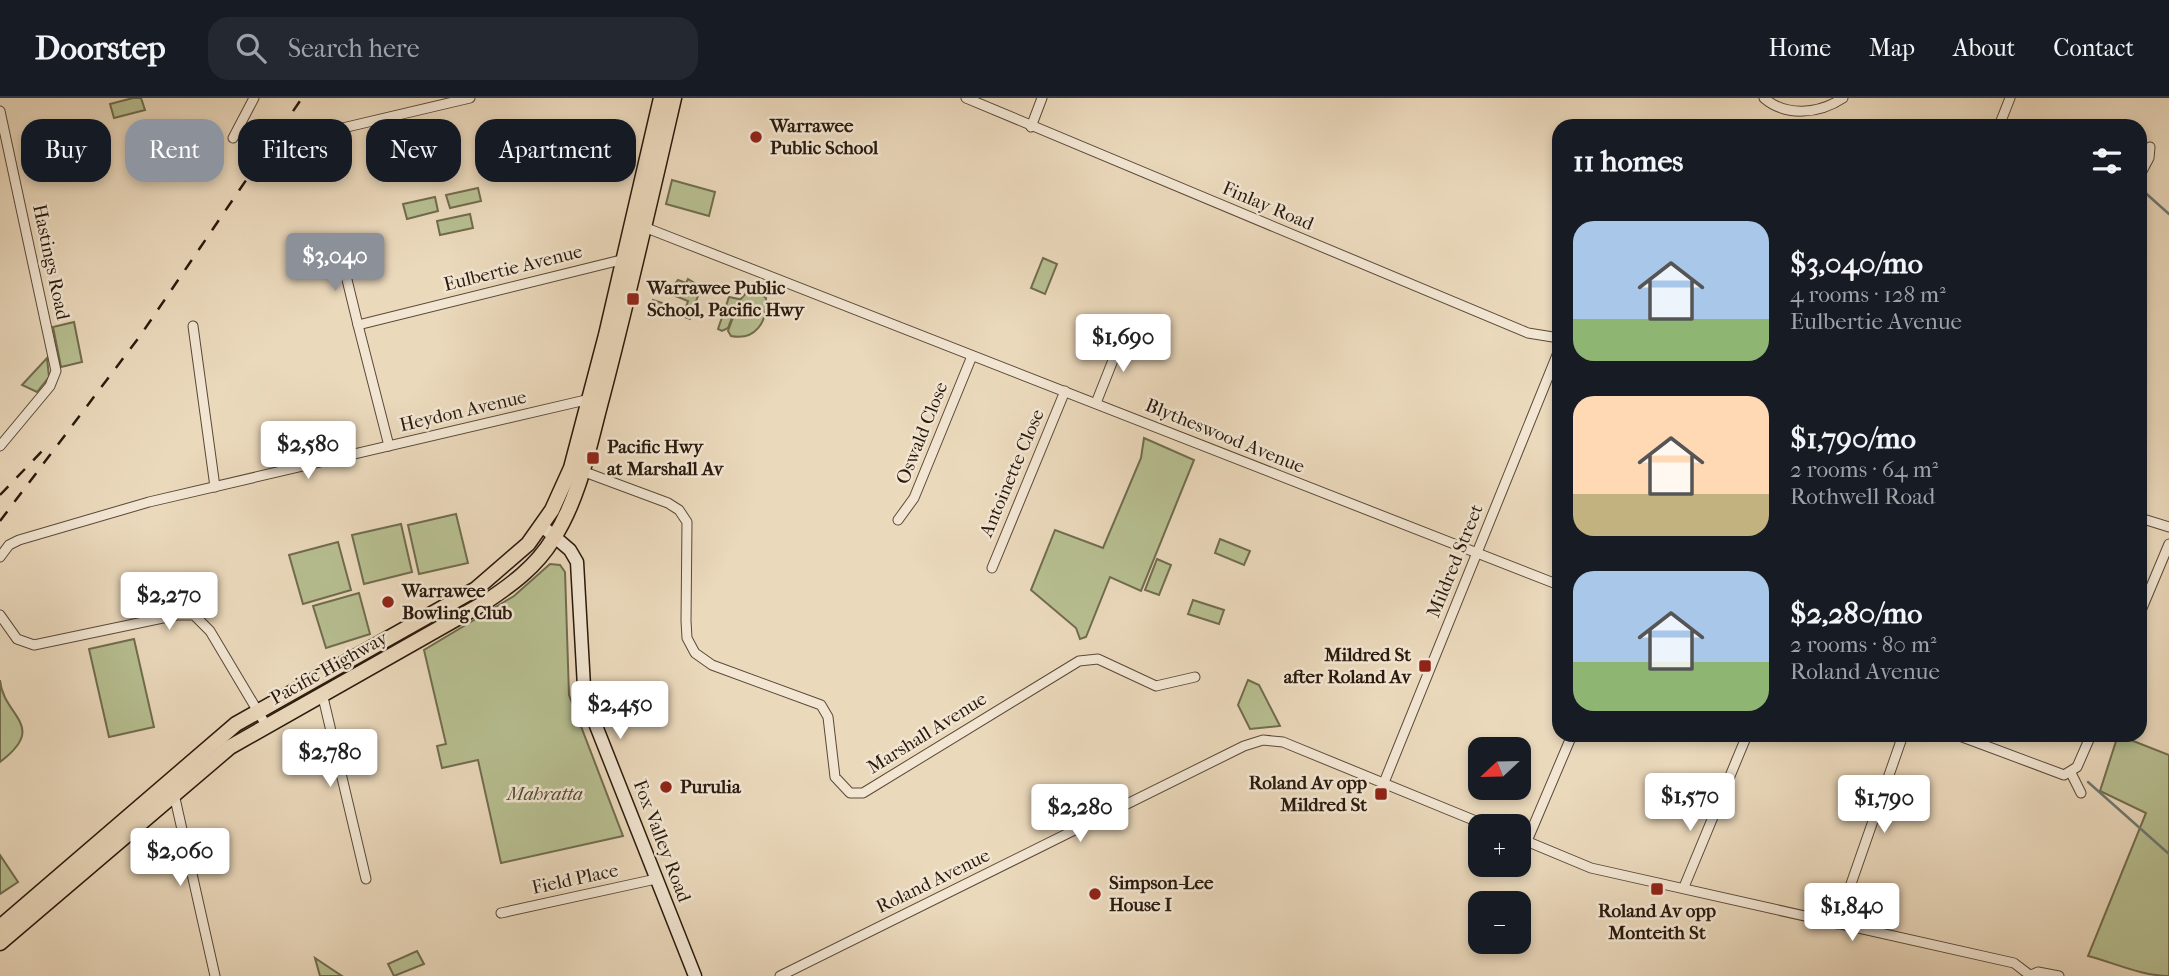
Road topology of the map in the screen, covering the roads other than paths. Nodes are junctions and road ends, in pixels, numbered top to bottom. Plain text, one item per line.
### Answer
1 (254, 98) edge
2 (470, 98) edge
3 (662, 98) edge
4 (674, 98) edge
5 (966, 98) edge
6 (1042, 98) edge
7 (1764, 98) edge
8 (1843, 98) edge
9 (2010, 98) edge
10 (0, 111) edge
11 (2002, 119) edge
12 (352, 126) edge
13 (1031, 127) junction
14 (233, 138) dead end
15 (2150, 147) dead end
16 (2147, 162) edge
17 (644, 227) junction
18 (341, 255) dead end
19 (630, 260) junction
20 (358, 325) junction
21 (193, 326) dead end
22 (1123, 335) dead end
23 (1552, 337) edge
24 (972, 356) junction
25 (1552, 368) edge
26 (1065, 391) junction
27 (590, 399) junction
28 (1096, 403) junction
29 (0, 446) edge
30 (389, 446) junction
31 (582, 471) junction
32 (215, 487) junction
33 (898, 520) dead end
34 (2147, 520) edge
35 (542, 526) junction
36 (2169, 527) edge
37 (555, 536) junction
38 (2169, 544) edge
39 (1477, 555) junction
40 (0, 557) edge
41 (992, 568) dead end
42 (1552, 582) edge
43 (2147, 596) edge
44 (0, 615) edge
45 (1195, 677) dead end
46 (322, 693) junction
47 (257, 711) junction
48 (266, 725) junction
49 (1569, 742) edge
50 (1744, 742) edge
51 (1901, 742) edge
52 (1974, 742) edge
53 (2088, 742) edge
54 (2071, 773) junction
55 (1383, 785) junction
56 (2081, 793) dead end
57 (174, 794) junction
58 (1468, 818) edge
59 (1531, 823) edge
60 (1531, 843) edge
61 (366, 879) dead end
62 (656, 879) junction
63 (1685, 887) junction
64 (501, 913) dead end
65 (1837, 924) junction
66 (0, 928) edge
67 (0, 943) edge
68 (215, 976) edge
69 (695, 976) edge
70 (780, 976) edge
71 (2031, 976) edge
72 (2059, 976) edge

1 - 14 street
2 - 12 street
3 - 19 highway, Pacific Highway
4 - 17 highway, Pacific Highway
5 - 13 street, Finlay Road
6 - 13 street
7 - 8 street
9 - 11 street
10 - 29 street, Hastings Road
13 - 23 street, Finlay Road
15 - 16 street
17 - 19 highway, Pacific Highway
17 - 24 street, Blytheswood Avenue
18 - 20 street
19 - 20 street, Eulbertie Avenue
19 - 27 highway, Pacific Highway
19 - 31 highway, Pacific Highway
20 - 30 street
21 - 32 street
22 - 28 street
24 - 26 street, Blytheswood Avenue
24 - 33 street, Oswald Close
25 - 39 street, Mildred Street
26 - 28 street, Blytheswood Avenue
26 - 41 street, Antoinette Close
27 - 30 street, Heydon Avenue
27 - 35 highway, Pacific Highway
28 - 39 street, Blytheswood Avenue
30 - 32 street, Heydon Avenue
31 - 37 highway, Pacific Highway
31 - 45 street, Marshall Avenue
32 - 40 street, Heydon Avenue
34 - 36 street
35 - 37 main road, Fox Valley Road
35 - 47 highway, Pacific Highway
37 - 46 highway, Pacific Highway
37 - 62 main road, Fox Valley Road
38 - 43 street
39 - 42 street, Blytheswood Avenue
39 - 55 street, Mildred Street
44 - 47 street
46 - 48 highway, Pacific Highway
46 - 61 street
47 - 48 street
47 - 66 highway, Pacific Highway
48 - 57 highway, Pacific Highway
49 - 59 street
50 - 63 street
51 - 65 street
52 - 54 street
53 - 54 street
54 - 56 street
55 - 58 street, Roland Avenue
55 - 70 street, Roland Avenue
57 - 67 highway, Pacific Highway
57 - 68 street
60 - 63 street
62 - 64 street, Field Place
62 - 69 main road, Fox Valley Road
63 - 65 street
65 - 71 street
71 - 72 street

